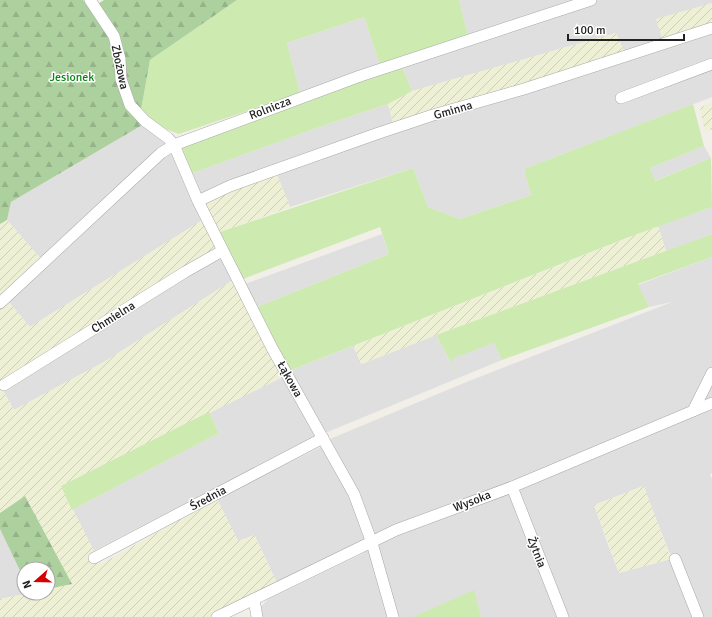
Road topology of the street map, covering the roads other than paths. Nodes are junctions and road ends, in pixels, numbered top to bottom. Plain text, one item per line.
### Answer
1 (90, 0) edge
2 (591, 0) edge
3 (712, 28) edge
4 (712, 64) edge
5 (621, 98) dead end
6 (174, 145) junction
7 (198, 201) junction
8 (222, 251) junction
9 (0, 303) edge
10 (712, 373) edge
11 (4, 385) dead end
12 (712, 403) edge
13 (693, 411) junction
14 (323, 438) junction
15 (512, 487) junction
16 (372, 543) junction
17 (94, 558) dead end
18 (675, 559) dead end
19 (254, 599) junction
20 (217, 617) edge
21 (257, 617) edge
22 (392, 617) edge
23 (563, 617) edge
24 (698, 617) edge

1 - 6 street, Zbożowa
2 - 6 street, Rolnicza
3 - 7 street, Gminna
4 - 5 street
6 - 7 street, Łąkowa
6 - 9 street, Rolnicza
7 - 8 street, Łąkowa
8 - 11 street, Chmielna
8 - 14 street, Łąkowa
10 - 13 street
12 - 13 street, Wysoka
13 - 15 street, Wysoka
14 - 16 street, Łąkowa
14 - 17 street, Średnia
15 - 16 street, Wysoka
15 - 23 street, Żytnia
16 - 19 street, Wysoka
16 - 22 street, Łąkowa
18 - 24 street
19 - 20 street, Wysoka
19 - 21 street

